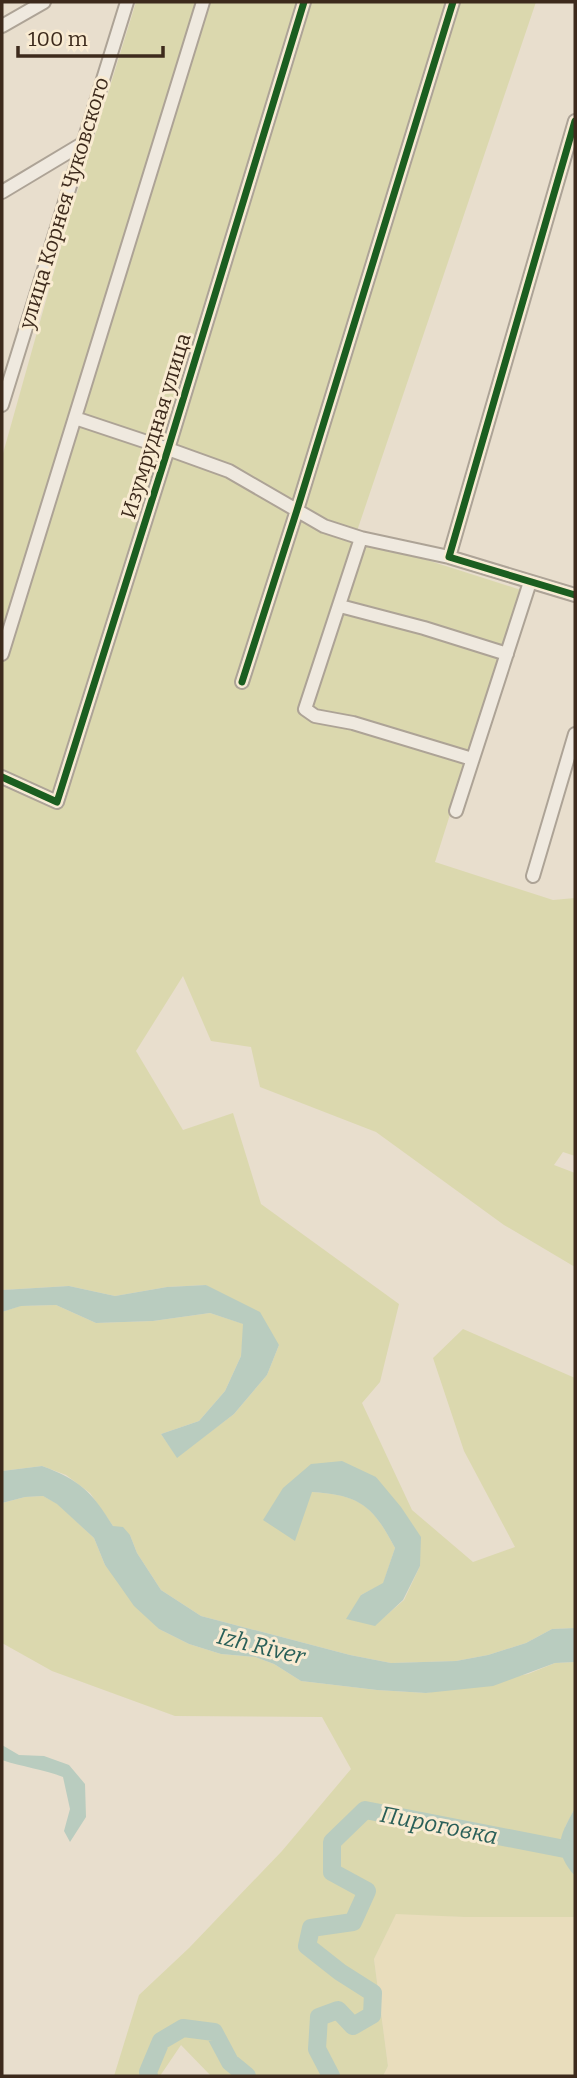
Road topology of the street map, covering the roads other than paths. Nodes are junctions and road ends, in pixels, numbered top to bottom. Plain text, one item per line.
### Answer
1 (44, 2) edge
2 (127, 2) edge
3 (203, 2) edge
4 (304, 2) edge
5 (453, 2) edge
6 (2, 26) edge
7 (575, 121) edge
8 (82, 144) junction
9 (2, 192) edge
10 (18, 350) junction
11 (2, 360) edge
12 (2, 405) edge
13 (75, 418) junction
14 (168, 449) junction
15 (297, 510) junction
16 (361, 538) junction
17 (449, 557) junction
18 (530, 582) junction
19 (575, 595) edge
20 (340, 606) junction
21 (2, 654) edge
22 (506, 654) junction
23 (242, 682) dead end
24 (575, 734) edge
25 (472, 760) junction
26 (2, 778) edge
27 (456, 811) dead end
28 (533, 876) dead end

1 - 6 street
2 - 8 street, улица Корнея Чуковского
3 - 13 street
4 - 14 street, Изумрудная улица
5 - 15 street
7 - 17 street
8 - 9 street
8 - 10 street, улица Корнея Чуковского
10 - 11 street
10 - 12 street, улица Корнея Чуковского
13 - 14 street
13 - 21 street
14 - 15 street
14 - 26 street, Изумрудная улица
15 - 16 street
15 - 23 street
16 - 17 street
16 - 20 street
17 - 18 street
18 - 19 street
18 - 22 street
20 - 22 street
20 - 25 street
22 - 25 street
24 - 28 street
25 - 27 street

